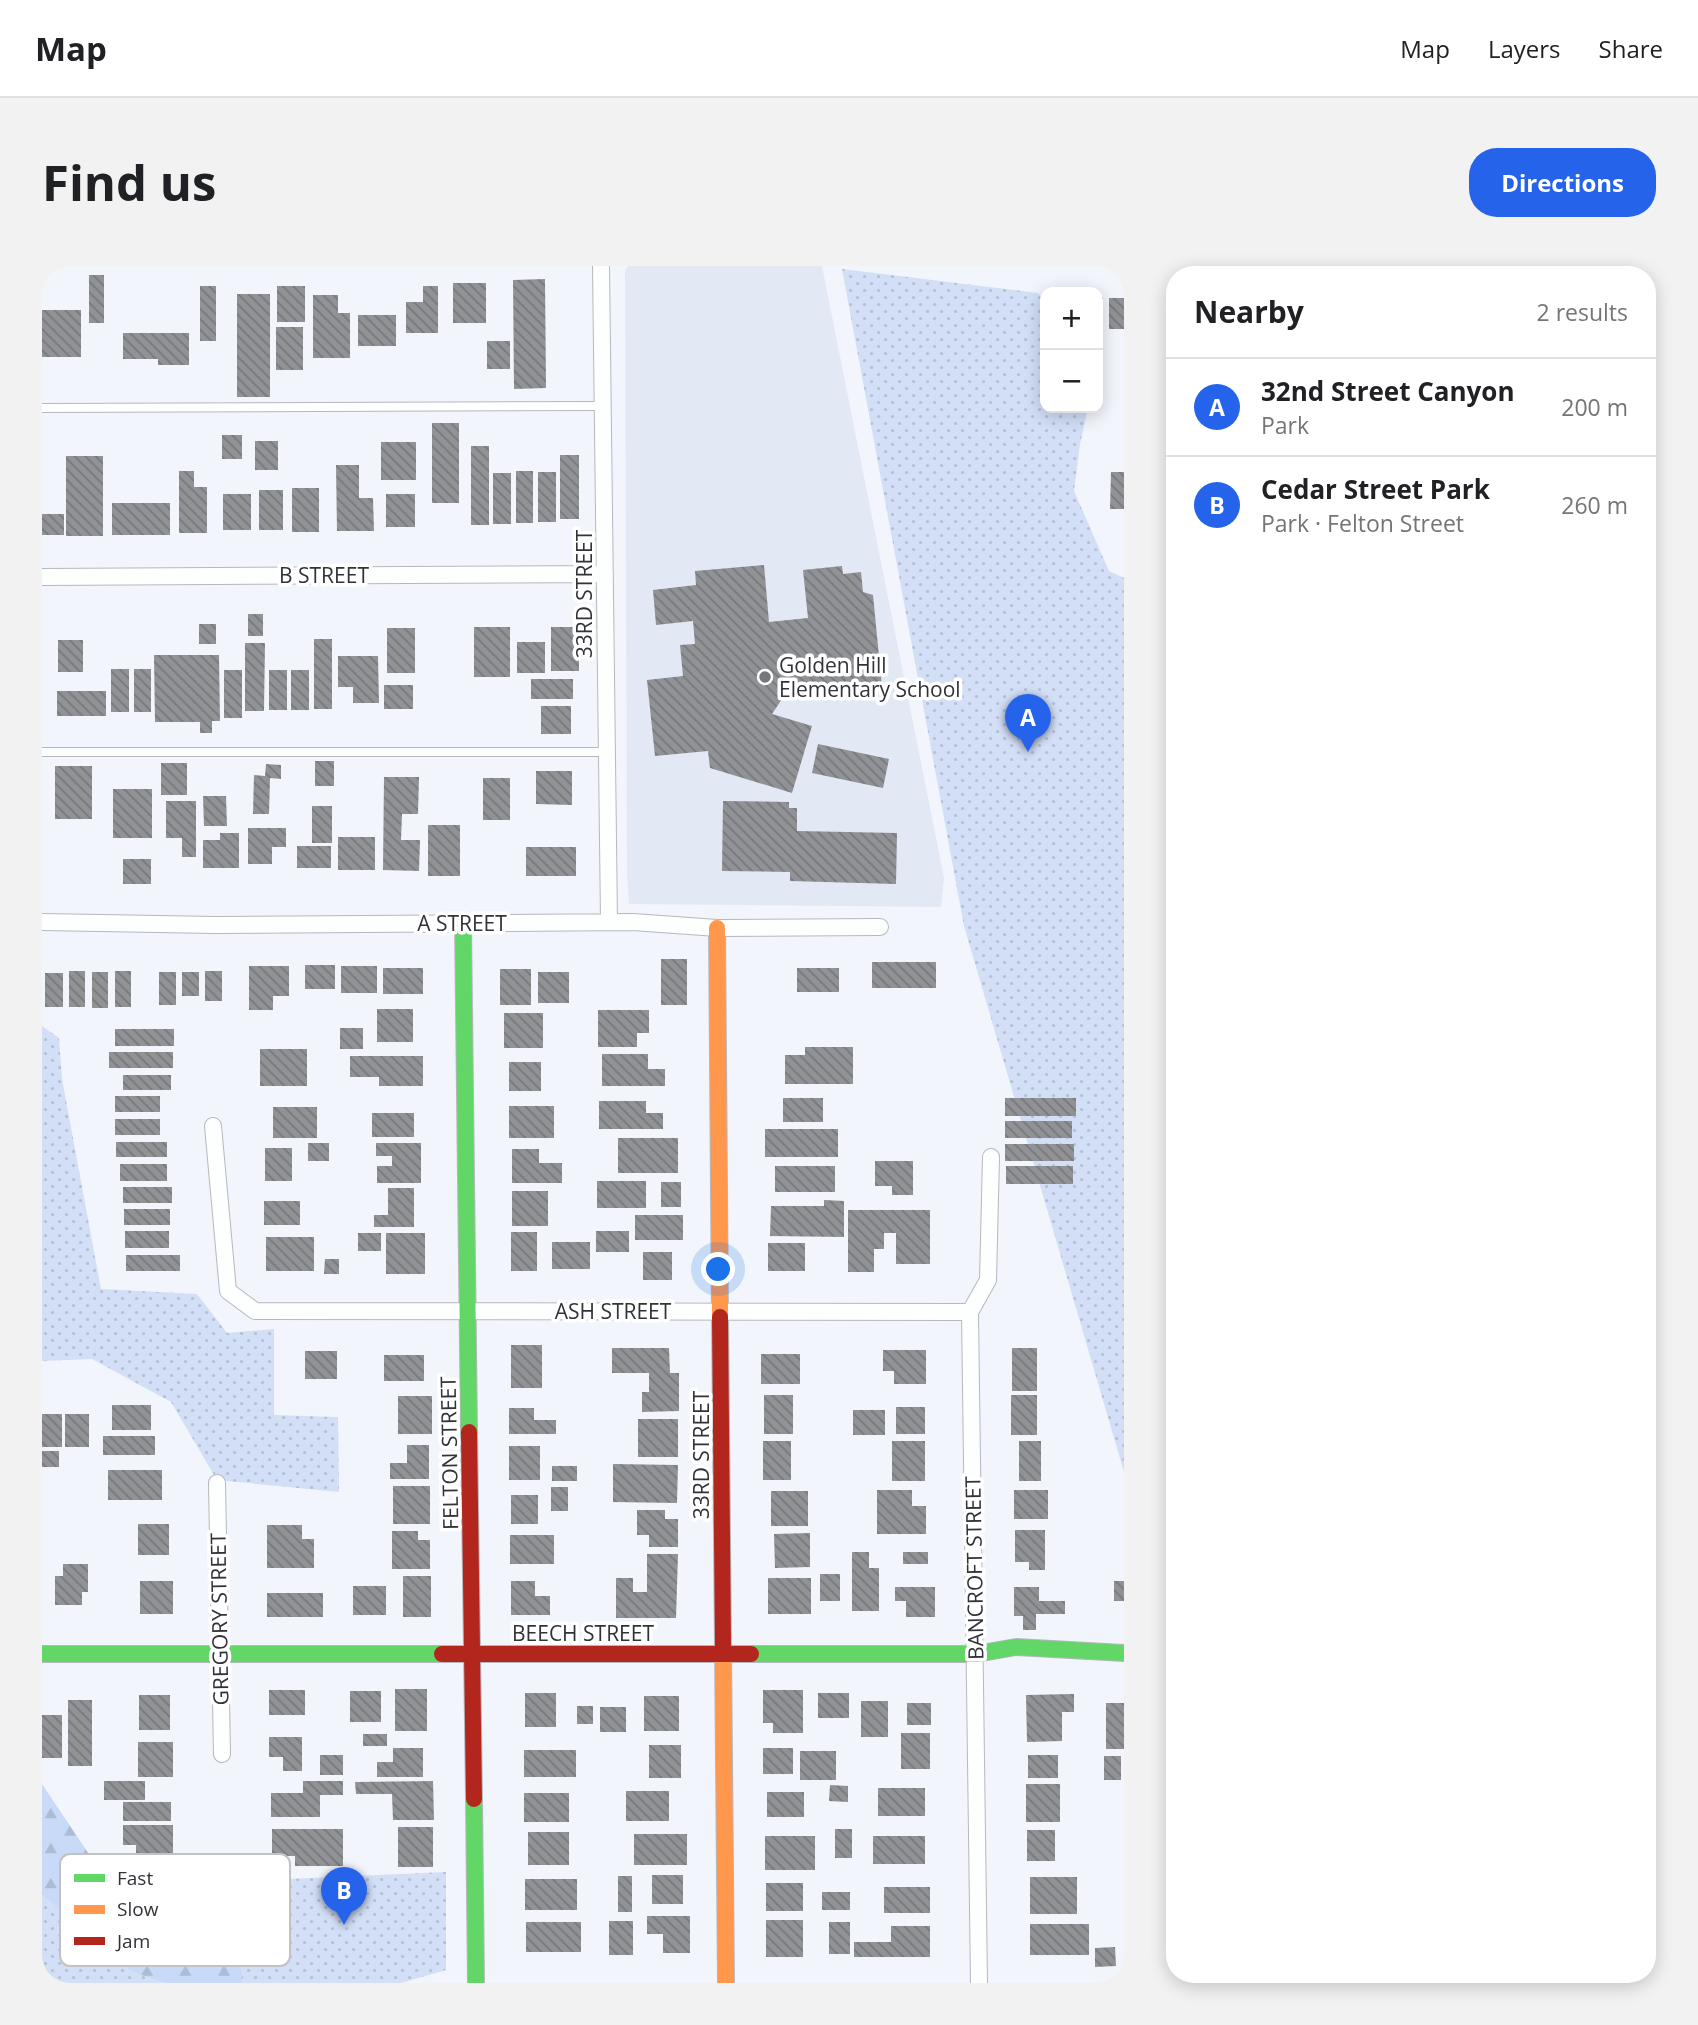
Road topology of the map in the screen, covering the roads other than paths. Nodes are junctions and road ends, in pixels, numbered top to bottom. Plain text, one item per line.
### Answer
1 (601, 266) edge
2 (603, 406) junction
3 (42, 408) edge
4 (605, 574) junction
5 (42, 578) edge
6 (42, 752) edge
7 (607, 752) junction
8 (609, 922) junction
9 (43, 923) edge
10 (463, 923) junction
11 (880, 927) dead end
12 (717, 928) junction
13 (213, 1126) dead end
14 (991, 1157) dead end
15 (469, 1311) junction
16 (721, 1311) junction
17 (970, 1312) junction
18 (217, 1483) dead end
19 (1124, 1653) edge
20 (42, 1654) edge
21 (472, 1654) junction
22 (976, 1654) junction
23 (220, 1655) junction
24 (723, 1655) junction
25 (222, 1754) dead end
26 (476, 1983) edge
27 (726, 1983) edge
28 (979, 1983) edge

1 - 2 street, 33RD STREET
2 - 3 lane
2 - 4 street, 33RD STREET
4 - 5 street, B STREET
4 - 7 street, 33RD STREET
6 - 7 lane
7 - 8 street, 33RD STREET
8 - 10 street, A STREET
8 - 12 street, A STREET
9 - 10 street, A STREET
10 - 15 street, FELTON STREET
11 - 12 street, A STREET
12 - 16 street, 33RD STREET
13 - 15 street, ASH STREET
14 - 17 street
15 - 16 street, ASH STREET
15 - 21 street, FELTON STREET
16 - 17 street, ASH STREET
16 - 24 street, 33RD STREET
17 - 22 street, BANCROFT STREET
18 - 23 street, GREGORY STREET
19 - 22 street, BEECH STREET
20 - 23 street, BEECH STREET
21 - 23 street, BEECH STREET
21 - 24 street, BEECH STREET
21 - 26 street, FELTON STREET
22 - 24 street, BEECH STREET
22 - 28 street, BANCROFT STREET
23 - 25 street, GREGORY STREET
24 - 27 street, 33RD STREET

